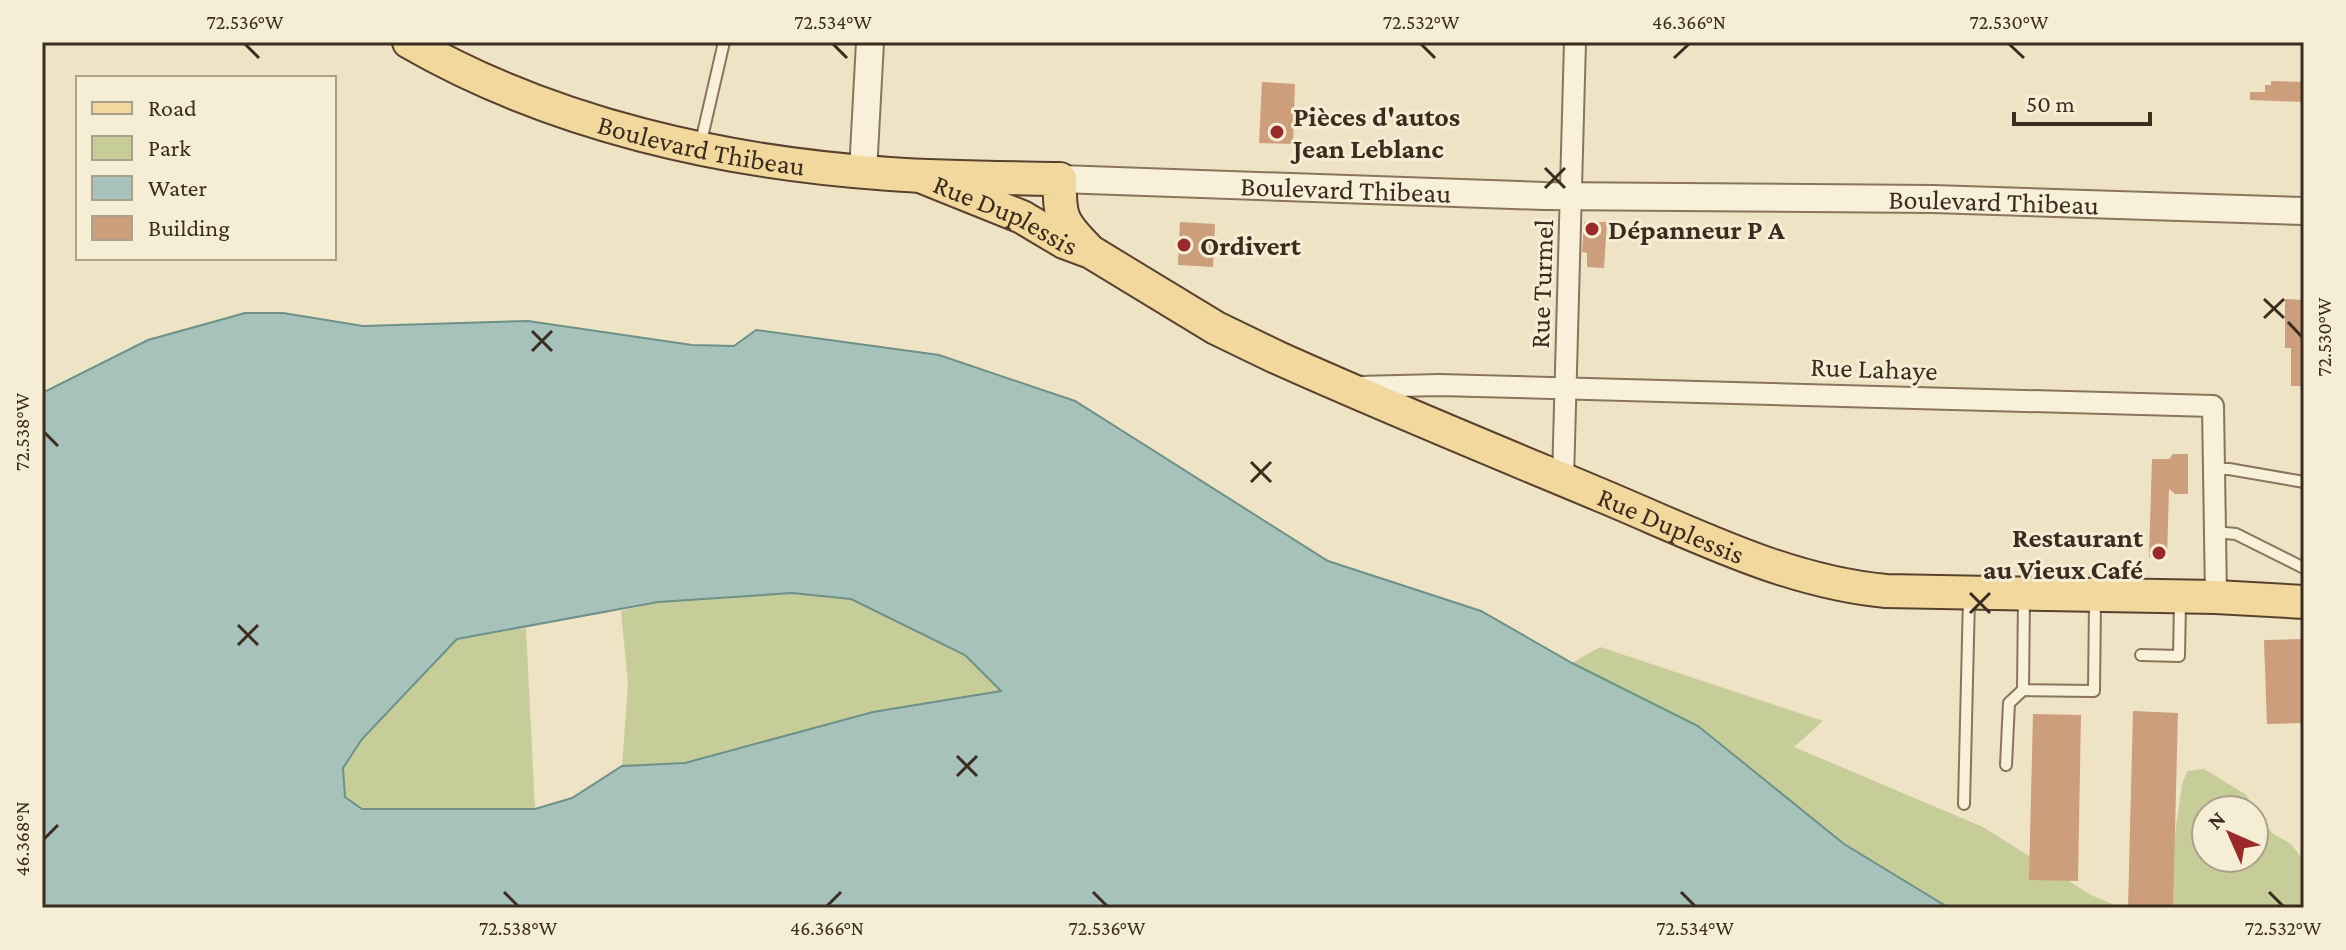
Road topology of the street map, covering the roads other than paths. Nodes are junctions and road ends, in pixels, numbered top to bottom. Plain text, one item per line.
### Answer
1 (724, 42) edge
2 (870, 42) edge
3 (1575, 42) edge
4 (414, 43) edge
5 (700, 148) junction
6 (863, 172) junction
7 (920, 176) junction
8 (1060, 179) junction
9 (1572, 196) junction
10 (2304, 211) edge
11 (1091, 252) junction
12 (1342, 387) junction
13 (1566, 388) junction
14 (2214, 469) junction
15 (1563, 479) junction
16 (2304, 482) edge
17 (2215, 532) junction
18 (2304, 568) edge
19 (1969, 592) junction
20 (2024, 593) junction
21 (2095, 594) junction
22 (2180, 596) junction
23 (2216, 597) junction
24 (2304, 602) edge
25 (2141, 655) dead end
26 (2023, 690) junction
27 (2006, 765) dead end
28 (1964, 804) dead end

1 - 5 lane
2 - 6 street
3 - 9 street, Rue Turmel
4 - 5 main road, Boulevard Thibeau
5 - 6 main road, Boulevard Thibeau
6 - 7 main road, Boulevard Thibeau
7 - 8 main road, Boulevard Thibeau
7 - 11 main road, Rue Duplessis
8 - 9 street, Boulevard Thibeau
8 - 11 main road, Rue Duplessis
9 - 10 street, Boulevard Thibeau
9 - 13 street, Rue Turmel
11 - 12 main road, Rue Duplessis
12 - 13 street, Rue Lahaye
12 - 15 main road, Rue Duplessis
13 - 14 street, Rue Lahaye
13 - 15 street, Rue Turmel
14 - 16 lane
14 - 17 street, Rue Lahaye
15 - 19 main road, Rue Duplessis
17 - 18 lane
17 - 23 street, Rue Lahaye
19 - 20 main road, Rue Duplessis
19 - 28 lane
20 - 21 main road, Rue Duplessis
20 - 26 lane
21 - 22 main road, Rue Duplessis
21 - 26 lane
22 - 23 main road, Rue Duplessis
22 - 25 lane
23 - 24 main road, Rue Duplessis
26 - 27 lane

